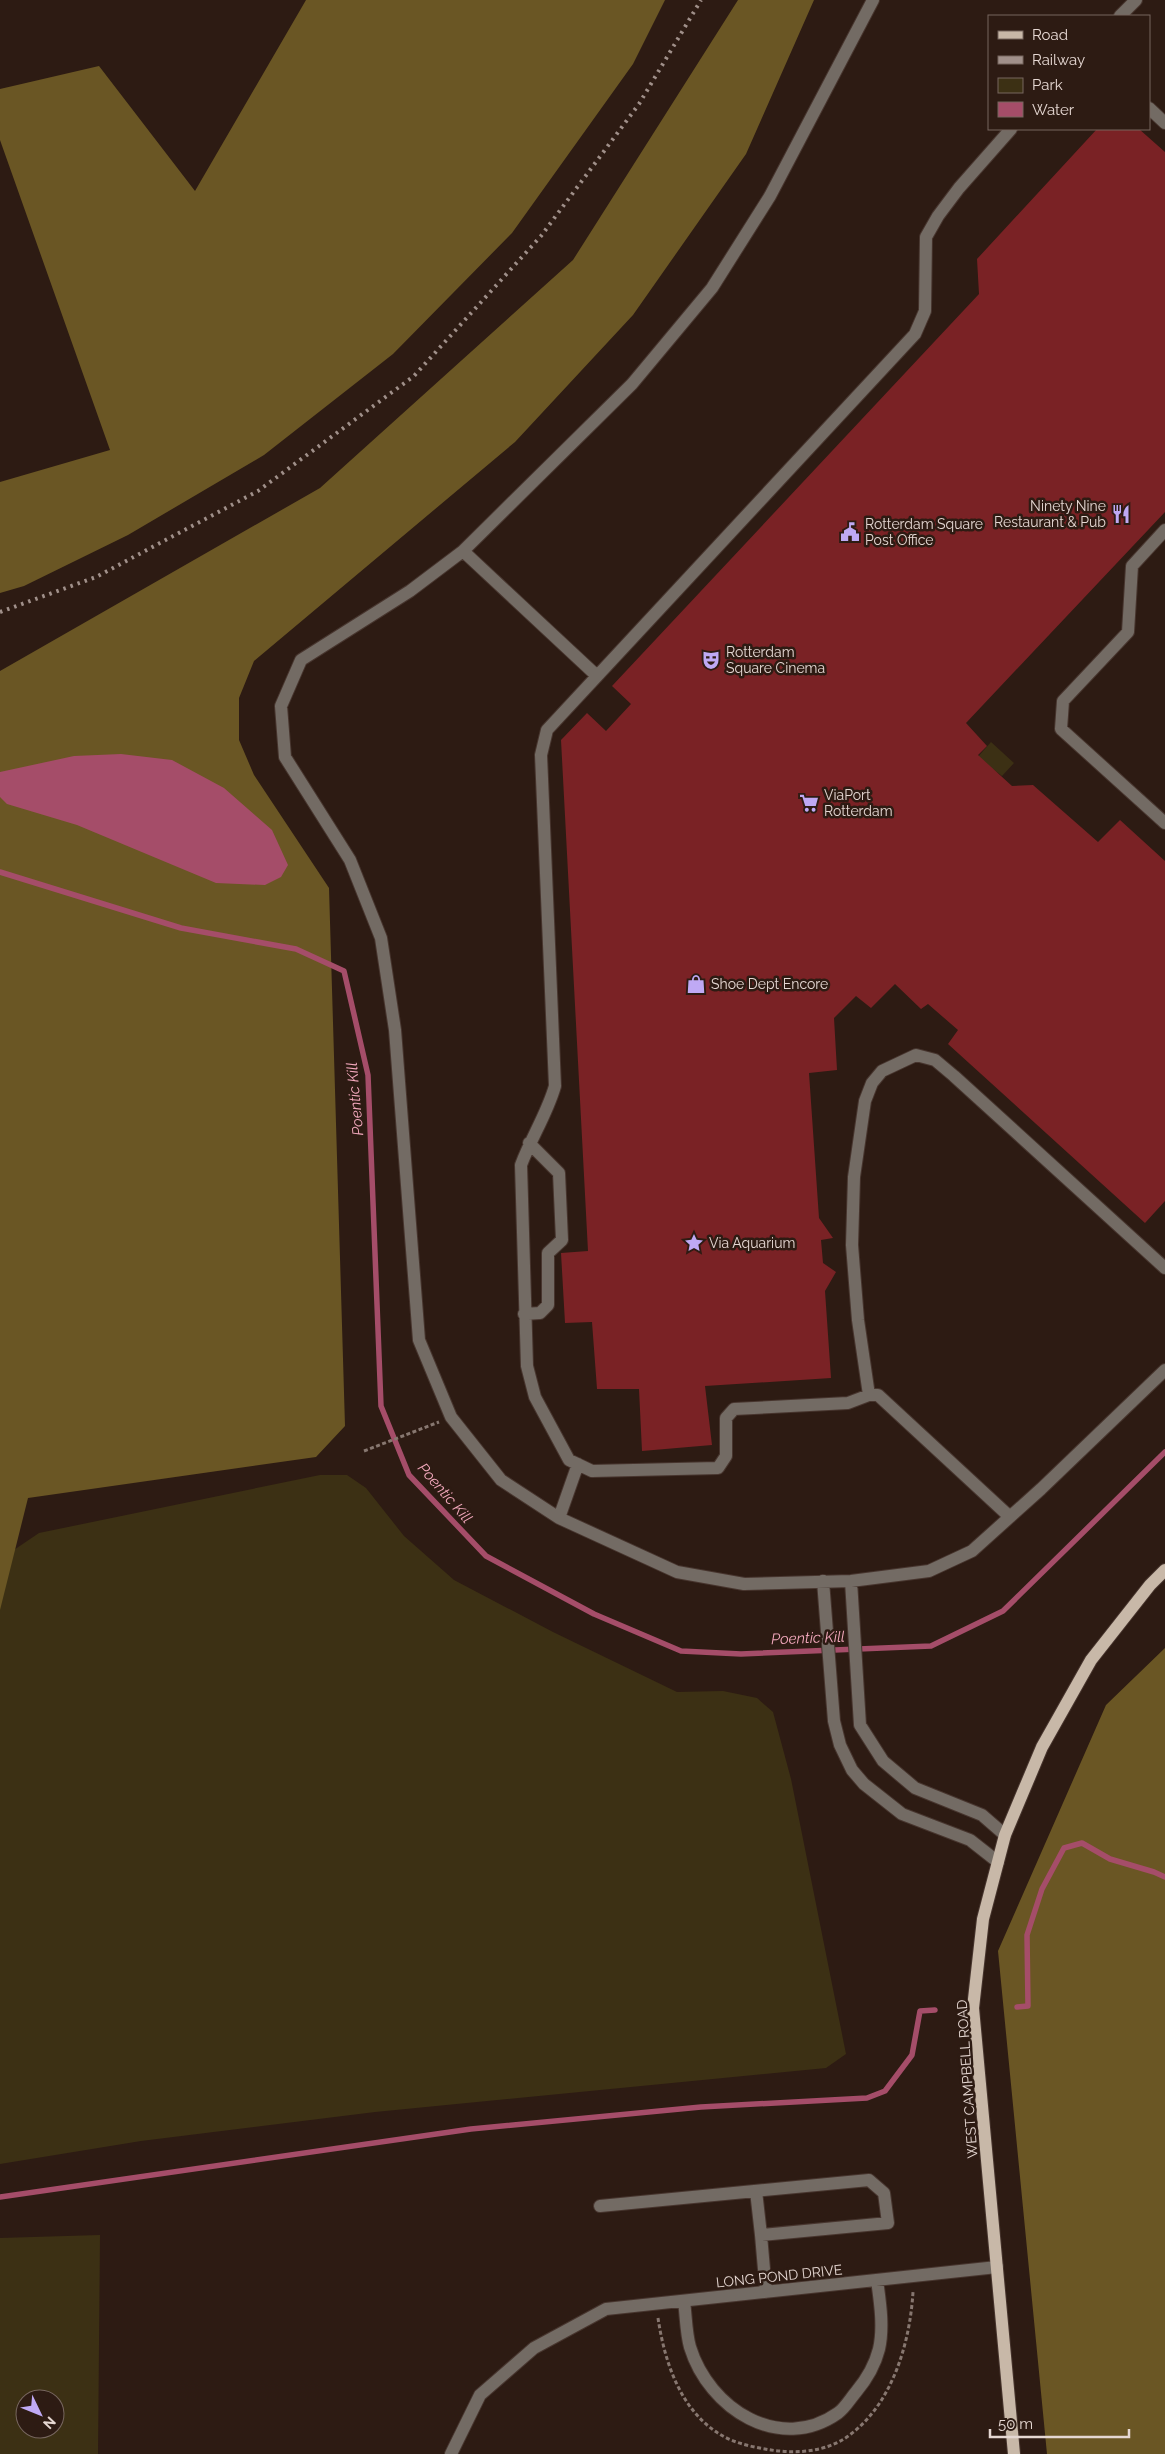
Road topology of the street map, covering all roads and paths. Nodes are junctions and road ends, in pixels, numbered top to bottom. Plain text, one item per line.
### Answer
1 (873, 0) edge
2 (1136, 0) edge
3 (1121, 15) edge
4 (1150, 109) edge
5 (1165, 123) edge
6 (1010, 130) edge
7 (1165, 530) edge
8 (464, 551) junction
9 (597, 676) junction
10 (1165, 823) edge
11 (529, 1143) junction
12 (1164, 1265) edge
13 (524, 1314) junction
14 (1165, 1370) edge
15 (869, 1395) junction
16 (433, 1424) dead end
17 (364, 1451) dead end
18 (578, 1464) junction
19 (560, 1518) junction
20 (1010, 1518) junction
21 (1165, 1570) edge
22 (852, 1581) junction
23 (823, 1582) junction
24 (1005, 1835) junction
25 (998, 1862) junction
26 (756, 2191) junction
27 (600, 2206) dead end
28 (761, 2235) junction
29 (997, 2267) junction
30 (877, 2280) junction
31 (766, 2292) junction
32 (913, 2292) dead end
33 (684, 2301) junction
34 (657, 2313) dead end
35 (451, 2454) edge
36 (1014, 2454) edge

1 - 8 lane
2 - 3 lane
4 - 5 lane
6 - 9 lane
7 - 10 lane
8 - 9 lane
8 - 19 lane
9 - 11 lane
11 - 13 lane
11 - 13 lane
12 - 15 lane
13 - 18 lane
14 - 20 lane
15 - 18 lane
15 - 20 lane
16 - 17 path
18 - 19 lane
19 - 23 lane
20 - 22 lane
21 - 24 main road, WEST CAMPBELL ROAD
22 - 23 lane
22 - 24 lane
23 - 25 lane
24 - 25 main road, WEST CAMPBELL ROAD
25 - 29 main road, WEST CAMPBELL ROAD
26 - 27 lane
26 - 28 lane
26 - 28 lane
28 - 31 lane
29 - 30 lane, LONG POND DRIVE
29 - 36 main road, WEST CAMPBELL ROAD
30 - 31 lane, LONG POND DRIVE
30 - 33 lane
31 - 33 lane, LONG POND DRIVE
32 - 34 path
33 - 35 lane, LONG POND DRIVE

